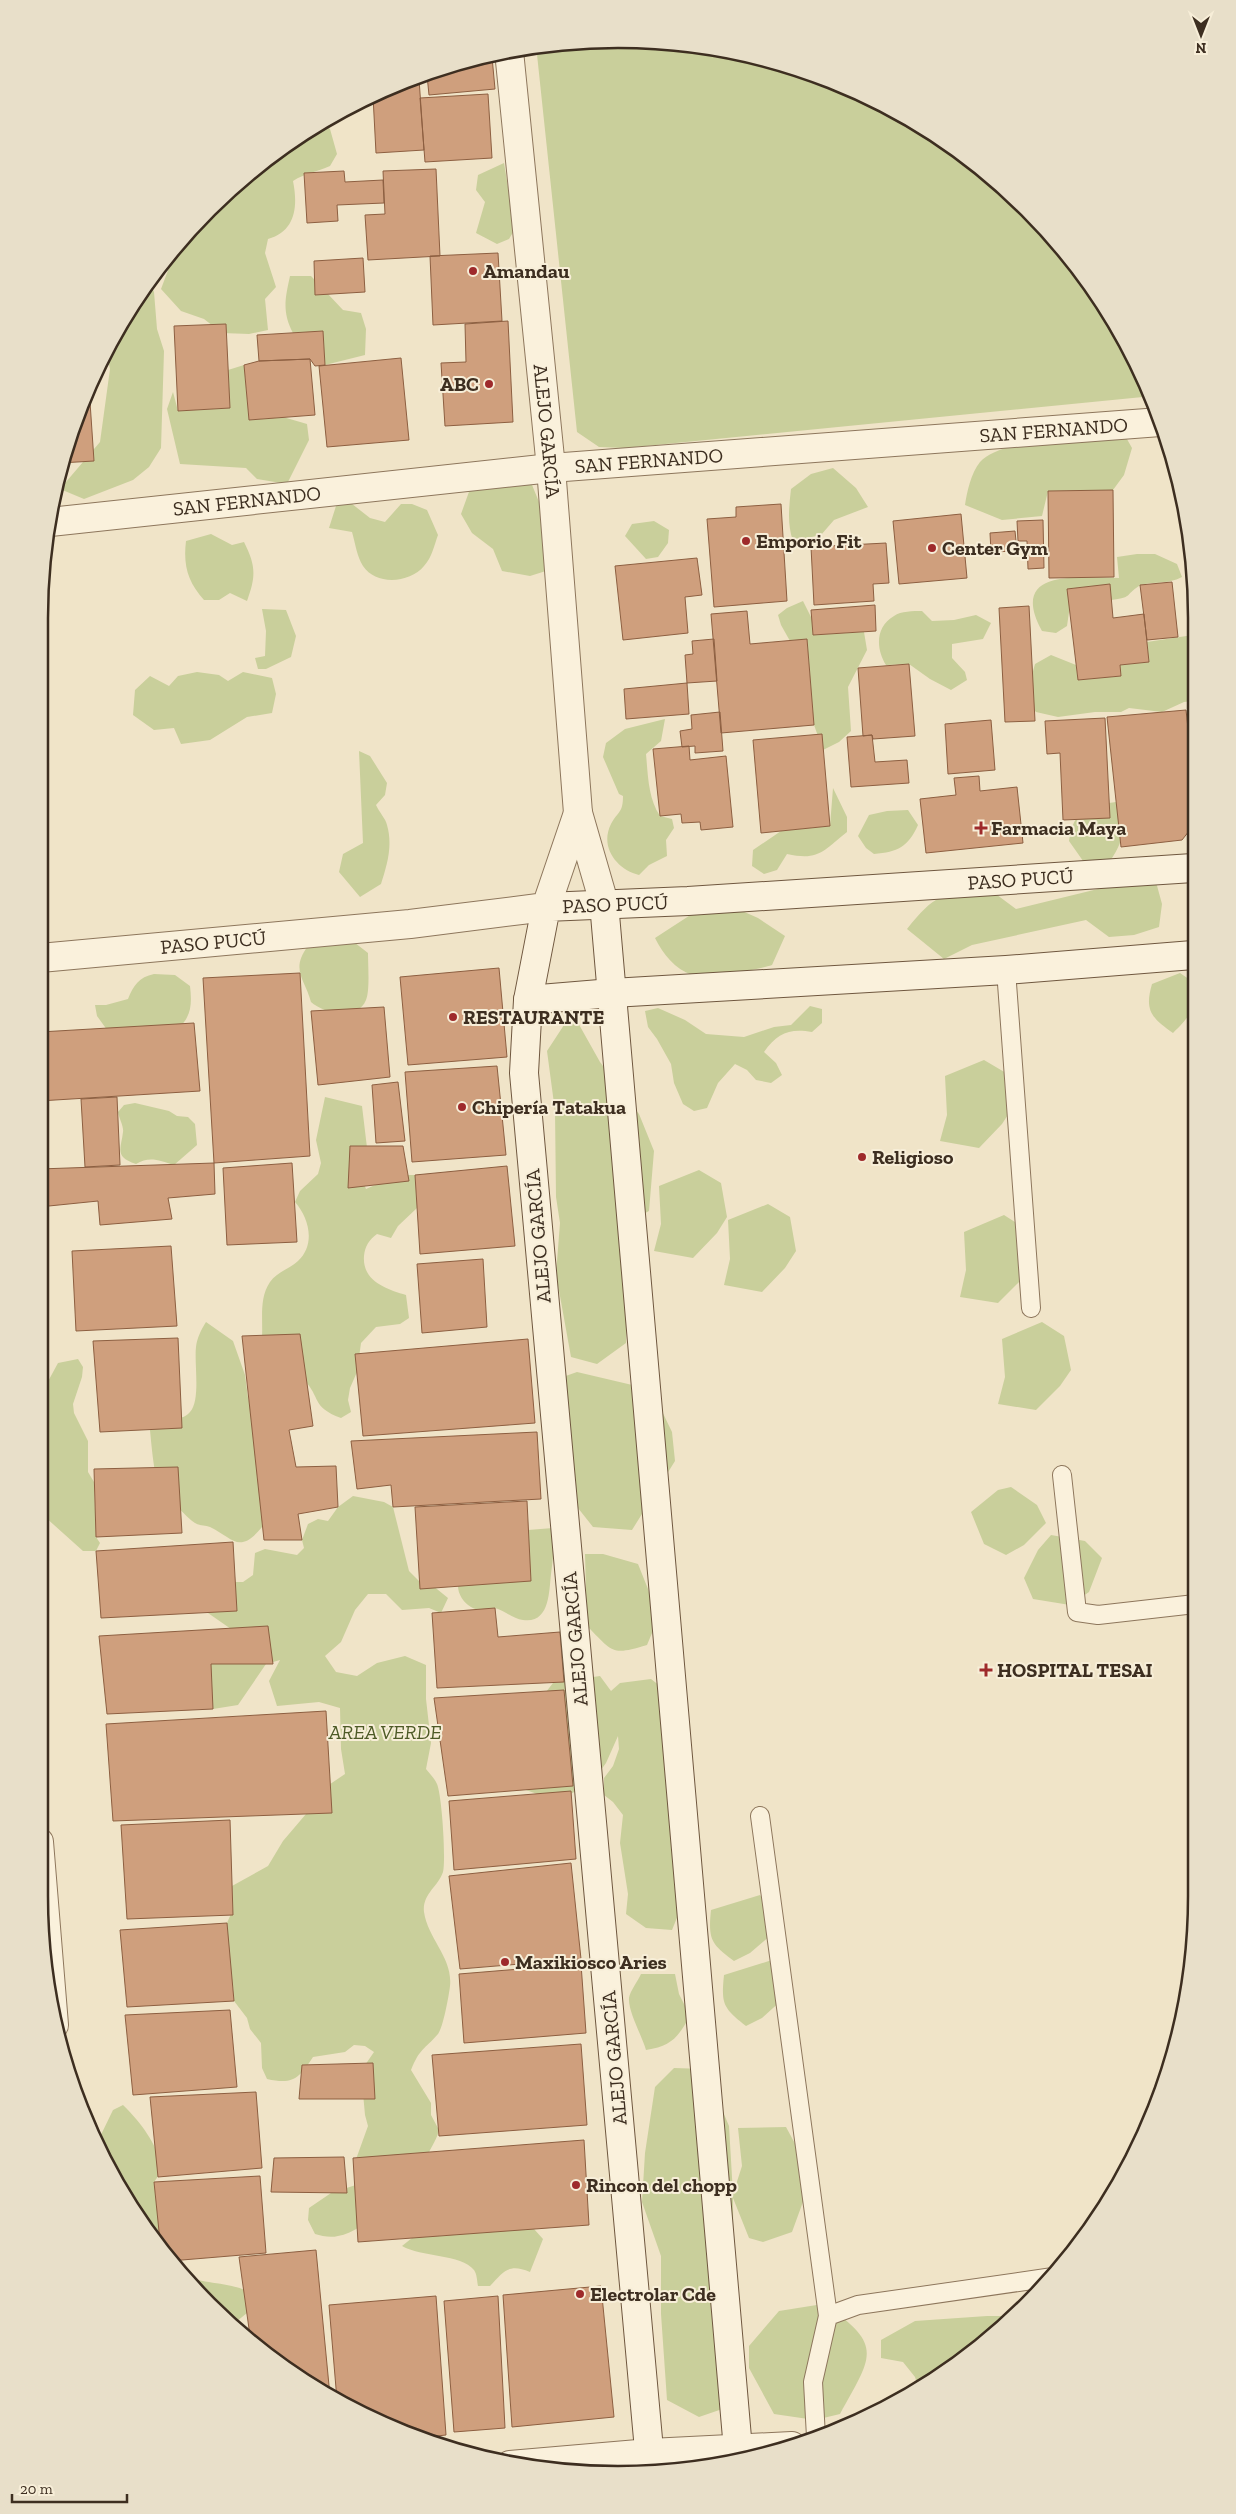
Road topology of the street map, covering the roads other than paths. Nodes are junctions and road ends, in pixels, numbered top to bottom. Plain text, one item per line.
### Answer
1 (510, 58) edge
2 (1153, 423) edge
3 (550, 468) junction
4 (56, 521) edge
5 (578, 813) junction
6 (1188, 868) edge
7 (604, 903) junction
8 (546, 907) junction
9 (1188, 955) edge
10 (48, 957) edge
11 (1006, 970) junction
12 (612, 993) junction
13 (528, 1000) junction
14 (1031, 1308) dead end
15 (1062, 1475) dead end
16 (1188, 1605) edge
17 (760, 1816) dead end
18 (1041, 2278) edge
19 (828, 2316) junction
20 (816, 2431) edge
21 (739, 2454) edge
22 (730, 2456) edge
23 (651, 2463) edge
24 (570, 2464) edge

1 - 3 street, ALEJO GARCÍA
2 - 3 street, SAN FERNANDO
3 - 4 street, SAN FERNANDO
3 - 5 street, ALEJO GARCÍA
5 - 7 street, ALEJO GARCÍA
5 - 8 street, ALEJO GARCÍA
6 - 7 street, PASO PUCÚ
7 - 8 street, PASO PUCÚ
7 - 12 street, ALEJO GARCÍA
8 - 10 street, PASO PUCÚ
8 - 13 street, ALEJO GARCÍA
9 - 11 street
11 - 12 street
11 - 14 lane
12 - 13 street
12 - 21 street, ALEJO GARCÍA
13 - 23 street, ALEJO GARCÍA
15 - 16 lane
17 - 19 lane
18 - 19 lane
19 - 20 lane
22 - 23 street
23 - 24 street

